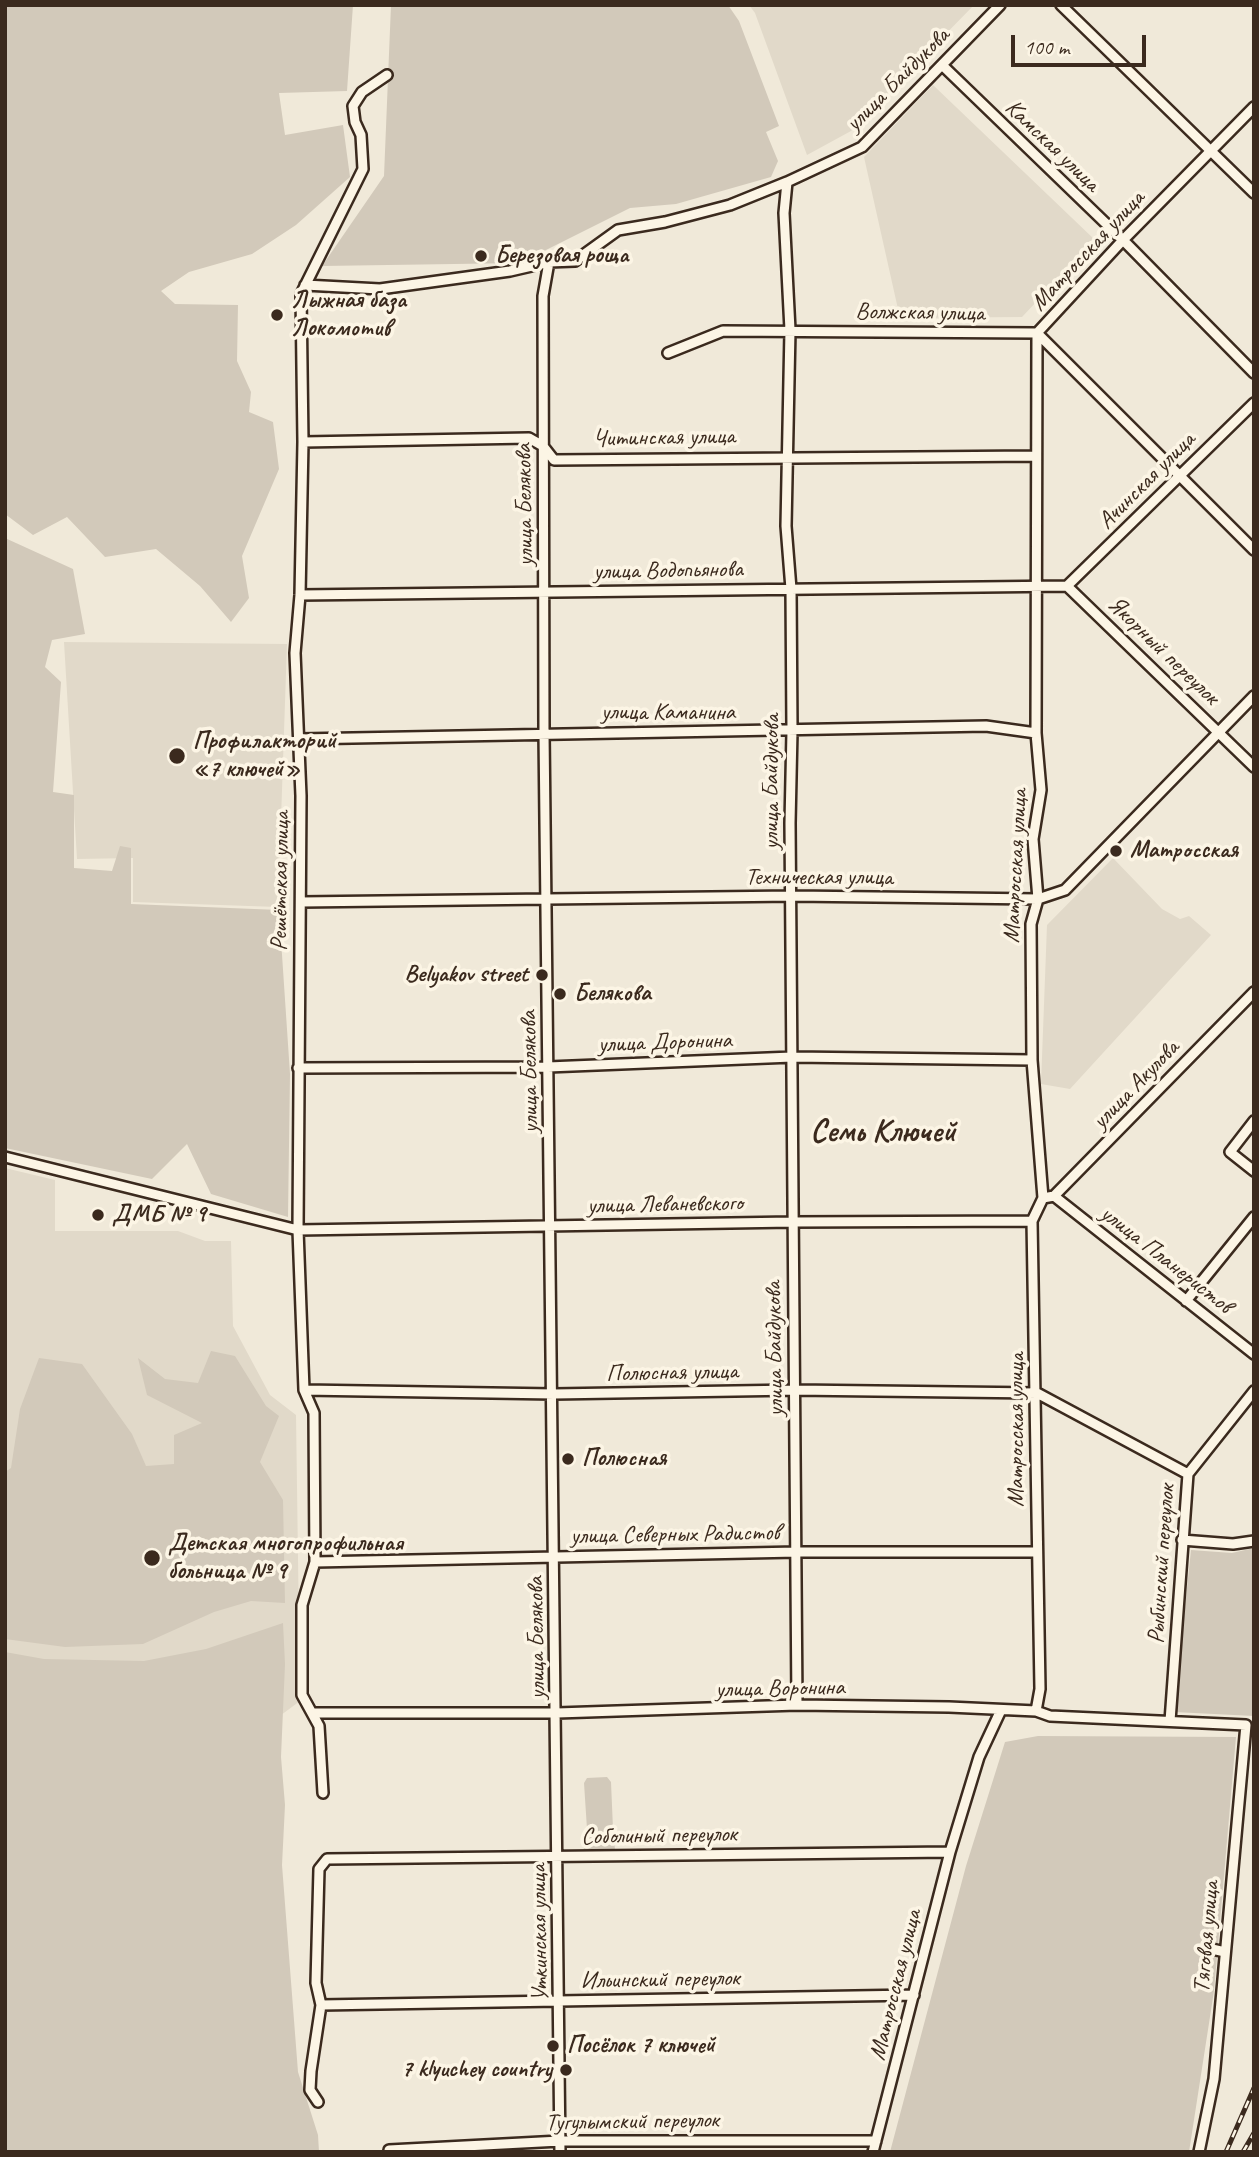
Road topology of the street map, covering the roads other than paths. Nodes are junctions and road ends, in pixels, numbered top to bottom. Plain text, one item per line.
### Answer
1 (1000, 5) edge
2 (1061, 5) edge
3 (942, 65) junction
4 (387, 75) dead end
5 (1254, 107) edge
6 (1211, 150) junction
7 (787, 182) junction
8 (1254, 193) edge
9 (1122, 240) junction
10 (549, 262) junction
11 (304, 285) junction
12 (790, 330) junction
13 (1037, 333) junction
14 (668, 353) dead end
15 (1254, 373) edge
16 (1254, 403) edge
17 (303, 442) junction
18 (543, 446) junction
19 (788, 456) junction
20 (1035, 456) junction
21 (1177, 476) junction
22 (1254, 550) edge
23 (1067, 586) junction
24 (1036, 588) junction
25 (791, 589) junction
26 (545, 592) junction
27 (300, 595) junction
28 (1254, 696) edge
29 (792, 731) junction
30 (1218, 731) junction
31 (544, 733) junction
32 (1036, 733) junction
33 (300, 739) junction
34 (1254, 767) edge
35 (793, 896) junction
36 (548, 899) junction
37 (1038, 899) junction
38 (301, 902) junction
39 (1254, 992) edge
40 (792, 1057) junction
41 (1032, 1060) junction
42 (548, 1067) junction
43 (298, 1068) junction
44 (1254, 1121) edge
45 (5, 1157) edge
46 (1254, 1171) edge
47 (1054, 1196) junction
48 (1043, 1198) junction
49 (1254, 1217) edge
50 (1032, 1221) junction
51 (792, 1222) junction
52 (552, 1226) junction
53 (298, 1230) junction
54 (1186, 1301) junction
55 (1254, 1354) edge
56 (304, 1390) junction
57 (795, 1390) junction
58 (1254, 1391) edge
59 (1037, 1393) junction
60 (554, 1394) junction
61 (1188, 1474) junction
62 (1182, 1540) junction
63 (1254, 1541) edge
64 (797, 1552) junction
65 (1036, 1552) junction
66 (555, 1557) junction
67 (314, 1562) junction
68 (797, 1705) junction
69 (1001, 1710) junction
70 (1036, 1711) junction
71 (313, 1713) junction
72 (557, 1713) junction
73 (1170, 1721) junction
74 (1246, 1725) joint
75 (323, 1793) dead end
76 (950, 1852) junction
77 (558, 1857) junction
78 (1212, 1950) dead end
79 (1225, 1952) junction
80 (914, 1995) junction
81 (560, 2000) junction
82 (321, 2005) junction
83 (318, 2102) dead end
84 (560, 2141) junction
85 (876, 2141) junction
86 (389, 2150) edge
87 (560, 2152) edge
88 (873, 2152) edge
89 (1199, 2152) edge

1 - 3 street, улица Байдукова
2 - 6 street
3 - 7 street, улица Байдукова
3 - 9 street, Камская улица
4 - 11 street, Решётская улица
5 - 6 street, Матросская улица
6 - 8 street
6 - 9 street, Матросская улица
7 - 10 street
7 - 12 street, улица Байдукова
9 - 13 street, Матросская улица
9 - 15 street, Камская улица
10 - 11 street
10 - 18 street, улица Белякова
11 - 17 street, Решётская улица
12 - 13 street, Волжская улица
12 - 14 street, Волжская улица
12 - 19 street, улица Байдукова
13 - 20 street, Матросская улица
13 - 21 street
16 - 21 street, Ачинская улица
17 - 18 street, Читинская улица
17 - 27 street, Решётская улица
18 - 19 street, Читинская улица
18 - 26 street, улица Белякова
19 - 20 street, Читинская улица
19 - 25 street, улица Байдукова
20 - 24 street, Матросская улица
21 - 22 street
21 - 23 street, Ачинская улица
23 - 24 street
23 - 30 street, Якорный переулок
24 - 25 street, улица Водопьянова
24 - 32 street, Матросская улица
25 - 26 street, улица Водопьянова
25 - 29 street, улица Байдукова
26 - 27 street, улица Водопьянова
26 - 31 street, улица Белякова
27 - 33 street, Решётская улица
28 - 30 street, Техническая улица
29 - 31 street, улица Каманина
29 - 32 street, улица Каманина
29 - 35 street, улица Байдукова
30 - 34 street, Якорный переулок
30 - 37 street, Техническая улица
31 - 33 street, улица Каманина
31 - 36 street, улица Белякова
32 - 37 street, Матросская улица
33 - 38 street, Решётская улица
35 - 36 street, Техническая улица
35 - 37 street, Техническая улица
35 - 40 street, улица Байдукова
36 - 38 street, Техническая улица
36 - 42 street, улица Белякова
37 - 41 street, Матросская улица
38 - 43 street, Решётская улица
39 - 47 street, улица Акулова
40 - 41 street, улица Доронина
40 - 42 street, улица Доронина
40 - 51 street, улица Байдукова
41 - 48 street, Матросская улица
42 - 43 street, улица Доронина
42 - 52 street, улица Белякова
43 - 53 street, Решётская улица
44 - 46 street
45 - 53 street, улица Леваневского
47 - 48 street
47 - 54 street, улица Планеристов
48 - 50 street, Матросская улица
49 - 54 street
50 - 51 street, улица Леваневского
50 - 59 street, Матросская улица
51 - 52 street, улица Леваневского
51 - 57 street, улица Байдукова
52 - 53 street, улица Леваневского
52 - 60 street, улица Белякова
53 - 56 street, Решётская улица
54 - 55 street, улица Планеристов
56 - 60 street, Полюсная улица
56 - 67 street, Решётская улица
57 - 59 street, Полюсная улица
57 - 60 street, Полюсная улица
57 - 64 street, улица Байдукова
58 - 61 street, Рыбинский переулок
59 - 61 street, Полюсная улица
59 - 65 street, Матросская улица
60 - 66 street, улица Белякова
61 - 62 street, Рыбинский переулок
62 - 63 street
62 - 73 street, Рыбинский переулок
64 - 65 street, улица Северных Радистов
64 - 66 street, улица Северных Радистов
64 - 68 street, улица Байдукова
65 - 70 street, Матросская улица
66 - 67 street, улица Северных Радистов
66 - 72 street, улица Белякова
67 - 71 street, Решётская улица
68 - 69 street, улица Воронина
68 - 72 street, улица Воронина
69 - 70 street, улица Воронина
69 - 76 street, Матросская улица
70 - 73 street, улица Воронина
71 - 72 street, улица Воронина
71 - 75 street, Решётская улица
72 - 77 street, Уткинская улица
73 - 74 street, улица Воронина
74 - 79 street, Тяговая улица
76 - 77 street, Соболиный переулок
76 - 80 street, Матросская улица
77 - 81 street, Уткинская улица
77 - 82 street, Соболиный переулок
78 - 79 street
79 - 89 street, Тяговая улица
80 - 81 street, Ильинский переулок
80 - 85 street, Матросская улица
81 - 82 street, Ильинский переулок
81 - 84 street, Уткинская улица
82 - 83 street
84 - 85 street, Тугулымский переулок
84 - 86 street, Тугулымский переулок
84 - 87 street, Уткинская улица
85 - 88 street, Матросская улица

